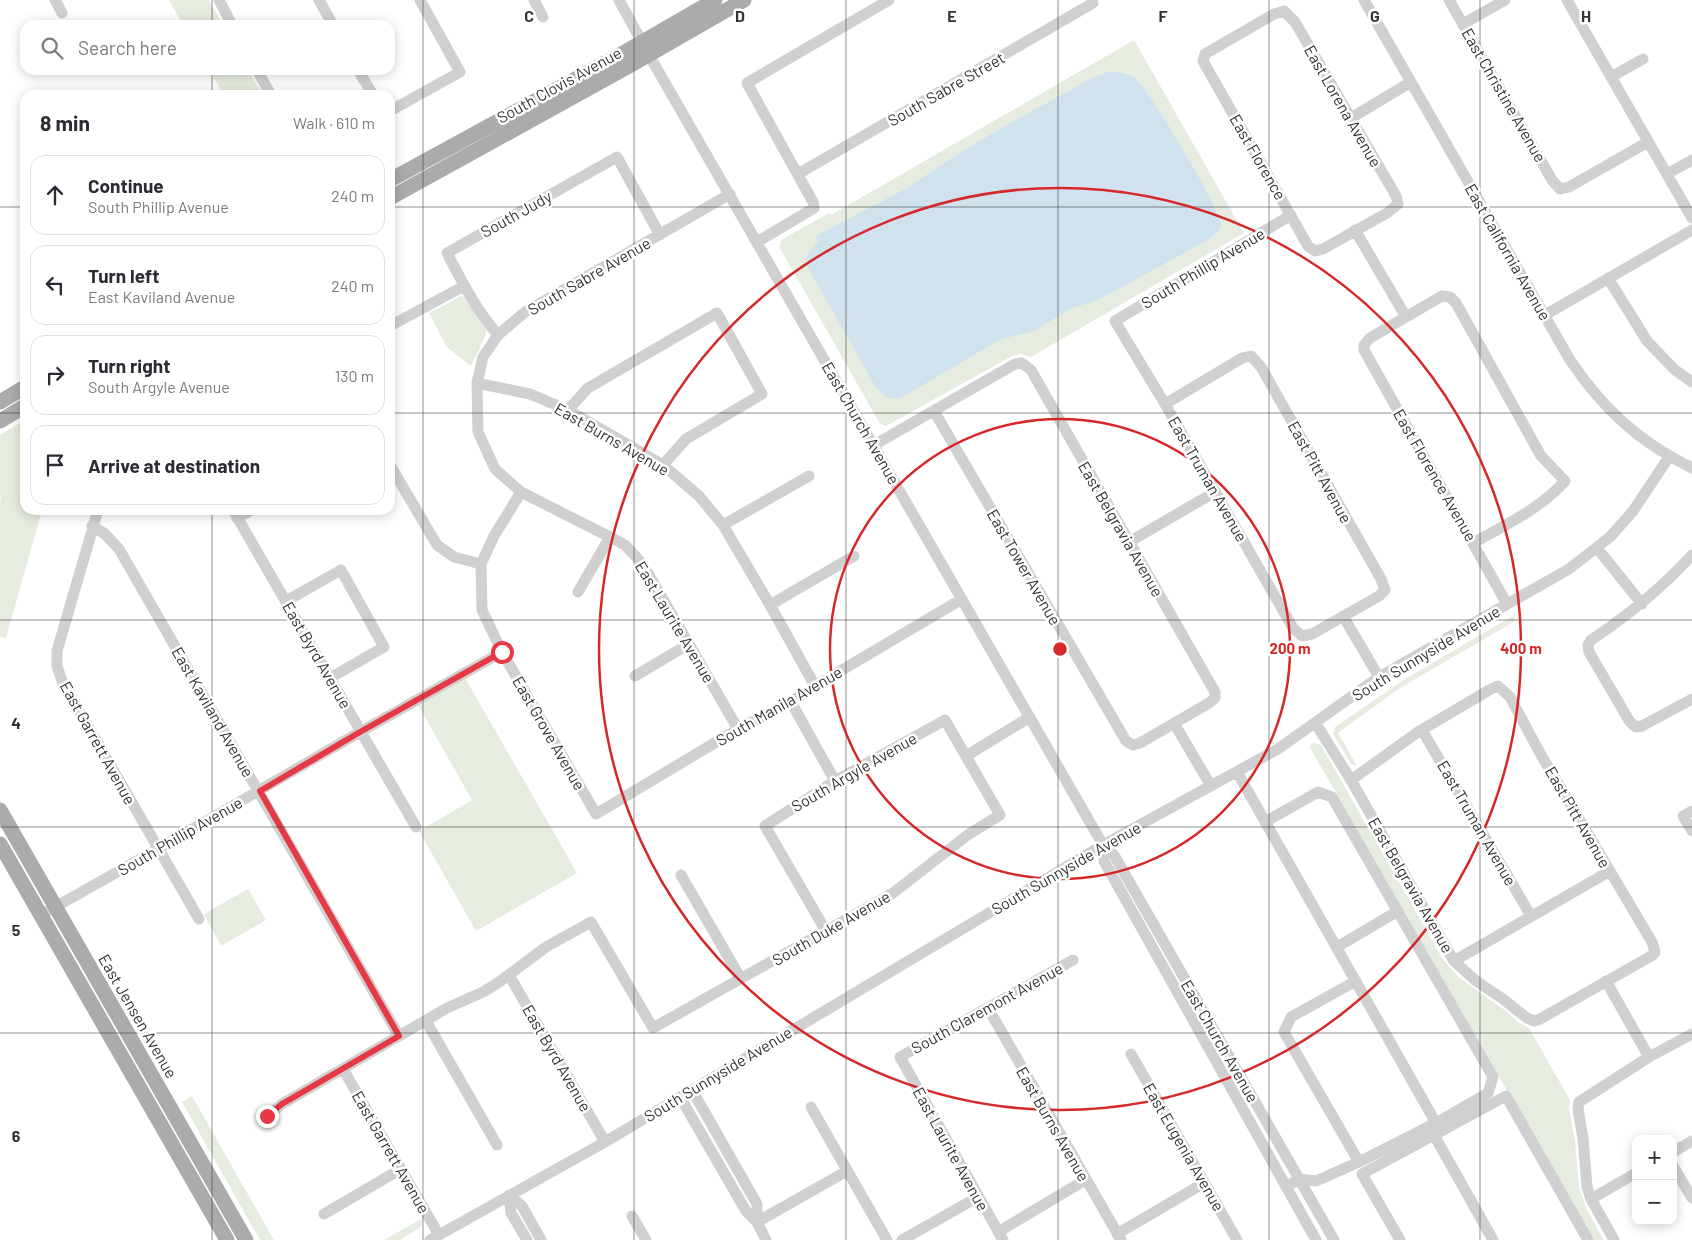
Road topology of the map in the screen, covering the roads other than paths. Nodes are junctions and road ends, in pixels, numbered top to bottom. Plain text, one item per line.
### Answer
1 (55, 0) edge
2 (218, 0) edge
3 (319, 0) edge
4 (420, 0) edge
5 (534, 0) edge
6 (619, 0) edge
7 (715, 0) edge
8 (744, 0) edge
9 (889, 0) edge
10 (1364, 0) edge
11 (1449, 0) edge
12 (1505, 0) edge
13 (1567, 0) edge
14 (1093, 1) edge
15 (62, 13) dead end
16 (544, 17) dead end
17 (229, 20) edge
18 (330, 20) edge
19 (1463, 24) junction
20 (645, 49) junction
21 (1643, 58) dead end
22 (1203, 61) joint
23 (260, 75) edge
24 (361, 75) edge
25 (1611, 77) junction
26 (1411, 82) junction
27 (268, 90) edge
28 (370, 90) edge
29 (395, 108) edge
30 (1351, 118) junction
31 (1648, 142) junction
32 (1692, 160) edge
33 (798, 174) junction
34 (1666, 174) junction
35 (395, 177) edge
36 (730, 194) junction
37 (395, 195) edge
38 (1291, 215) junction
39 (1692, 218) edge
40 (1355, 230) junction
41 (1692, 230) edge
42 (660, 235) junction
43 (757, 242) junction
44 (1608, 278) junction
45 (464, 286) junction
46 (1545, 315) junction
47 (1406, 317) junction
48 (1115, 321) joint
49 (395, 323) edge
50 (498, 335) junction
51 (1692, 382) edge
52 (477, 383) junction
53 (20, 391) edge
54 (0, 402) edge
55 (1165, 404) junction
56 (20, 409) edge
57 (568, 410) junction
58 (934, 411) junction
59 (0, 421) edge
60 (874, 446) junction
61 (1669, 457) junction
62 (663, 465) junction
63 (1692, 468) edge
64 (395, 474) edge
65 (809, 476) dead end
66 (520, 492) junction
67 (1215, 492) junction
68 (96, 515) edge
69 (236, 515) edge
70 (92, 526) junction
71 (723, 526) junction
72 (610, 536) junction
73 (1128, 542) junction
74 (1473, 543) junction
75 (1598, 548) junction
76 (1692, 555) edge
77 (854, 556) dead end
78 (481, 564) junction
79 (578, 592) dead end
80 (962, 598) junction
81 (286, 601) junction
82 (1507, 604) junction
83 (1642, 604) junction
84 (770, 605) junction
85 (1343, 616) junction
86 (689, 644) junction
87 (502, 652) junction
88 (635, 676) dead end
89 (1379, 677) junction
90 (330, 678) junction
91 (815, 686) junction
92 (1692, 699) edge
93 (791, 702) junction
94 (1030, 717) junction
95 (1174, 723) junction
96 (1316, 724) junction
97 (738, 729) junction
98 (1422, 730) junction
99 (360, 732) junction
100 (966, 756) junction
101 (1237, 772) junction
102 (1351, 780) junction
103 (835, 781) junction
104 (1211, 786) junction
105 (260, 791) junction
106 (0, 810) edge
107 (596, 814) joint
108 (1688, 814) edge
109 (1265, 822) junction
110 (416, 827) dead end
111 (1692, 831) edge
112 (0, 844) edge
113 (1103, 845) junction
114 (158, 849) junction
115 (1610, 871) junction
116 (681, 875) dead end
117 (56, 907) junction
118 (1398, 912) junction
119 (41, 915) junction
120 (1531, 916) junction
121 (199, 919) dead end
122 (826, 931) junction
123 (1337, 947) junction
124 (1072, 960) dead end
125 (1454, 961) junction
126 (508, 975) junction
127 (741, 979) junction
128 (1356, 981) junction
129 (1606, 981) junction
130 (988, 1008) junction
131 (426, 1021) junction
132 (1692, 1034) edge
133 (399, 1036) junction
134 (1131, 1054) dead end
135 (900, 1057) joint
136 (1650, 1057) junction
137 (343, 1069) junction
138 (692, 1090) junction
139 (680, 1097) junction
140 (811, 1108) dead end
141 (267, 1116) dead end
142 (1436, 1123) junction
143 (1434, 1135) junction
144 (1692, 1141) edge
145 (605, 1142) junction
146 (497, 1144) dead end
147 (1677, 1150) edge
148 (1359, 1162) junction
149 (402, 1169) junction
150 (847, 1171) junction
151 (1677, 1173) edge
152 (1632, 1175) edge
153 (1300, 1179) junction
154 (1085, 1180) junction
155 (1204, 1183) junction
156 (1286, 1187) junction
157 (509, 1195) junction
158 (978, 1197) junction
159 (1692, 1198) edge
160 (1591, 1199) junction
161 (324, 1214) dead end
162 (632, 1216) dead end
163 (757, 1222) junction
164 (1000, 1236) edge
165 (435, 1237) edge
166 (1119, 1237) edge
167 (227, 1240) edge
168 (246, 1240) edge
169 (527, 1240) edge
170 (541, 1240) edge
171 (646, 1240) edge
172 (766, 1240) edge
173 (887, 1240) edge
174 (902, 1240) edge
175 (1237, 1240) edge
176 (1316, 1240) edge
177 (1334, 1240) edge
178 (1400, 1240) edge
179 (1493, 1240) edge
180 (1588, 1240) edge
181 (1614, 1240) edge

1 - 15 street
2 - 17 street
3 - 18 street
4 - 29 street
5 - 16 street
6 - 20 street, East Church Avenue
7 - 20 main road, South Clovis Avenue
8 - 20 main road, South Clovis Avenue
9 - 33 street
10 - 26 street, East California Avenue
11 - 19 street, East Christine Avenue
12 - 19 street
13 - 25 street
14 - 33 street, South Sabre Street
19 - 31 street, East Christine Avenue
20 - 35 main road, South Clovis Avenue
20 - 36 street, East Church Avenue
20 - 37 main road, South Clovis Avenue
21 - 25 street
22 - 30 street, East Lorena Avenue
22 - 38 street, East Florence
23 - 27 street
24 - 28 street
25 - 31 street
26 - 30 street
26 - 46 street, East California Avenue
30 - 40 street, East Lorena Avenue
31 - 34 street
32 - 34 street
33 - 43 street
34 - 39 street
36 - 42 street, South Sabre Avenue
36 - 43 street, East Church Avenue
38 - 40 street, East Florence
38 - 48 street, South Phillip Avenue
40 - 47 street
41 - 44 street
42 - 45 street, South Judy
42 - 50 street, South Sabre Avenue
43 - 60 street, East Church Avenue
44 - 46 street
44 - 51 street
45 - 49 street
45 - 50 street
46 - 61 street, East California Avenue
47 - 74 street, East Florence Avenue
47 - 74 street
48 - 55 street, East Truman Avenue
50 - 52 street, South Sabre Avenue
52 - 57 street, East Burns Avenue
52 - 66 street, East Laurite Avenue
53 - 54 main road
55 - 67 street, East Truman Avenue
55 - 85 street, East Pitt Avenue
56 - 59 main road
57 - 62 street, East Burns Avenue
57 - 62 street
58 - 60 street
58 - 73 street, East Belgravia Avenue
58 - 95 street, East Tower Avenue
60 - 80 street, East Church Avenue
61 - 63 street, East California Avenue
61 - 75 street, South Sunnyside Avenue
62 - 71 street, East Burns Avenue
64 - 78 street
65 - 71 street
66 - 72 street, East Laurite Avenue
66 - 78 street
67 - 73 street
67 - 85 street, East Truman Avenue
68 - 70 street, East Garrett Avenue
69 - 81 street, East Byrd Avenue
70 - 105 street, East Kaviland Avenue
70 - 114 street, East Garrett Avenue
71 - 84 street, East Burns Avenue
72 - 79 street
72 - 86 street, East Laurite Avenue
73 - 95 street, East Belgravia Avenue
74 - 82 street, East Florence Avenue
75 - 82 street, South Sunnyside Avenue
75 - 83 street
76 - 83 street
77 - 84 street
78 - 87 street, East Grove Avenue
80 - 91 street, South Manila Avenue
80 - 94 street, East Church Avenue
81 - 90 street, East Byrd Avenue
81 - 90 street
82 - 89 street, South Sunnyside Avenue
83 - 92 street
84 - 91 street, East Burns Avenue
85 - 89 street
86 - 88 street
86 - 97 street, East Laurite Avenue
87 - 99 street, South Phillip Avenue
87 - 107 street, East Grove Avenue
89 - 96 street, South Sunnyside Avenue
90 - 99 street, East Byrd Avenue
91 - 93 street, South Manila Avenue
93 - 97 street, South Manila Avenue
93 - 103 street
94 - 100 street
94 - 113 street, East Church Avenue
95 - 104 street
96 - 101 street, South Sunnyside Avenue
96 - 102 street, East Belgravia Avenue
97 - 107 street, South Manila Avenue
98 - 102 street
98 - 115 street, East Pitt Avenue
98 - 120 street, East Truman Avenue
99 - 105 street, South Phillip Avenue
99 - 110 street, East Byrd Avenue
100 - 103 street, South Argyle Avenue
100 - 122 street, South Duke Avenue
101 - 104 street, South Sunnyside Avenue
101 - 109 street
102 - 125 street, East Belgravia Avenue
103 - 122 street, South Argyle Avenue
104 - 113 street, South Sunnyside Avenue
105 - 114 street, South Phillip Avenue
105 - 133 street, East Kaviland Avenue
106 - 117 main road, East Jensen Avenue
108 - 111 street
109 - 118 street
109 - 123 street
112 - 119 main road
113 - 138 street, South Sunnyside Avenue
113 - 153 street, East Church Avenue
113 - 156 street, East Church Avenue
114 - 117 street, South Phillip Avenue
114 - 121 street, East Garrett Avenue
115 - 120 street
115 - 129 street, East Pitt Avenue
116 - 127 street
117 - 119 street, South Phillip Avenue
117 - 168 main road, East Jensen Avenue
118 - 123 street
118 - 142 street
119 - 167 main road
120 - 125 street
122 - 127 street, South Duke Avenue
123 - 128 street
124 - 130 street, South Claremont Avenue
125 - 129 street, East Belgravia Avenue
126 - 127 street, South Duke Avenue
126 - 131 street
126 - 145 street, East Byrd Avenue
128 - 142 street
128 - 148 street
129 - 136 street
130 - 135 street, South Claremont Avenue
130 - 154 street, East Burns Avenue
131 - 133 street
131 - 146 street
132 - 136 street
133 - 137 street
134 - 155 street, East Eugenia Avenue
135 - 158 street, East Laurite Avenue
136 - 160 street
137 - 141 street
137 - 149 street, East Garrett Avenue
138 - 139 street, South Sunnyside Avenue
138 - 163 street
139 - 145 street, South Sunnyside Avenue
139 - 163 street
140 - 150 street
142 - 148 street
143 - 178 street
143 - 179 street
143 - 180 street
144 - 147 street
145 - 157 street, South Sunnyside Avenue
148 - 153 street
149 - 161 street
149 - 165 street, East Garrett Avenue
150 - 163 street
150 - 173 street
151 - 159 street
152 - 160 street
153 - 156 street
153 - 177 street, East Church Avenue
154 - 164 street
154 - 166 street, East Burns Avenue
155 - 166 street
155 - 175 street, East Eugenia Avenue
156 - 176 street, East Church Avenue
157 - 165 street, South Sunnyside Avenue
157 - 169 street
157 - 170 street
158 - 164 street, East Laurite Avenue
158 - 174 street
160 - 181 street
162 - 171 street
163 - 172 street

